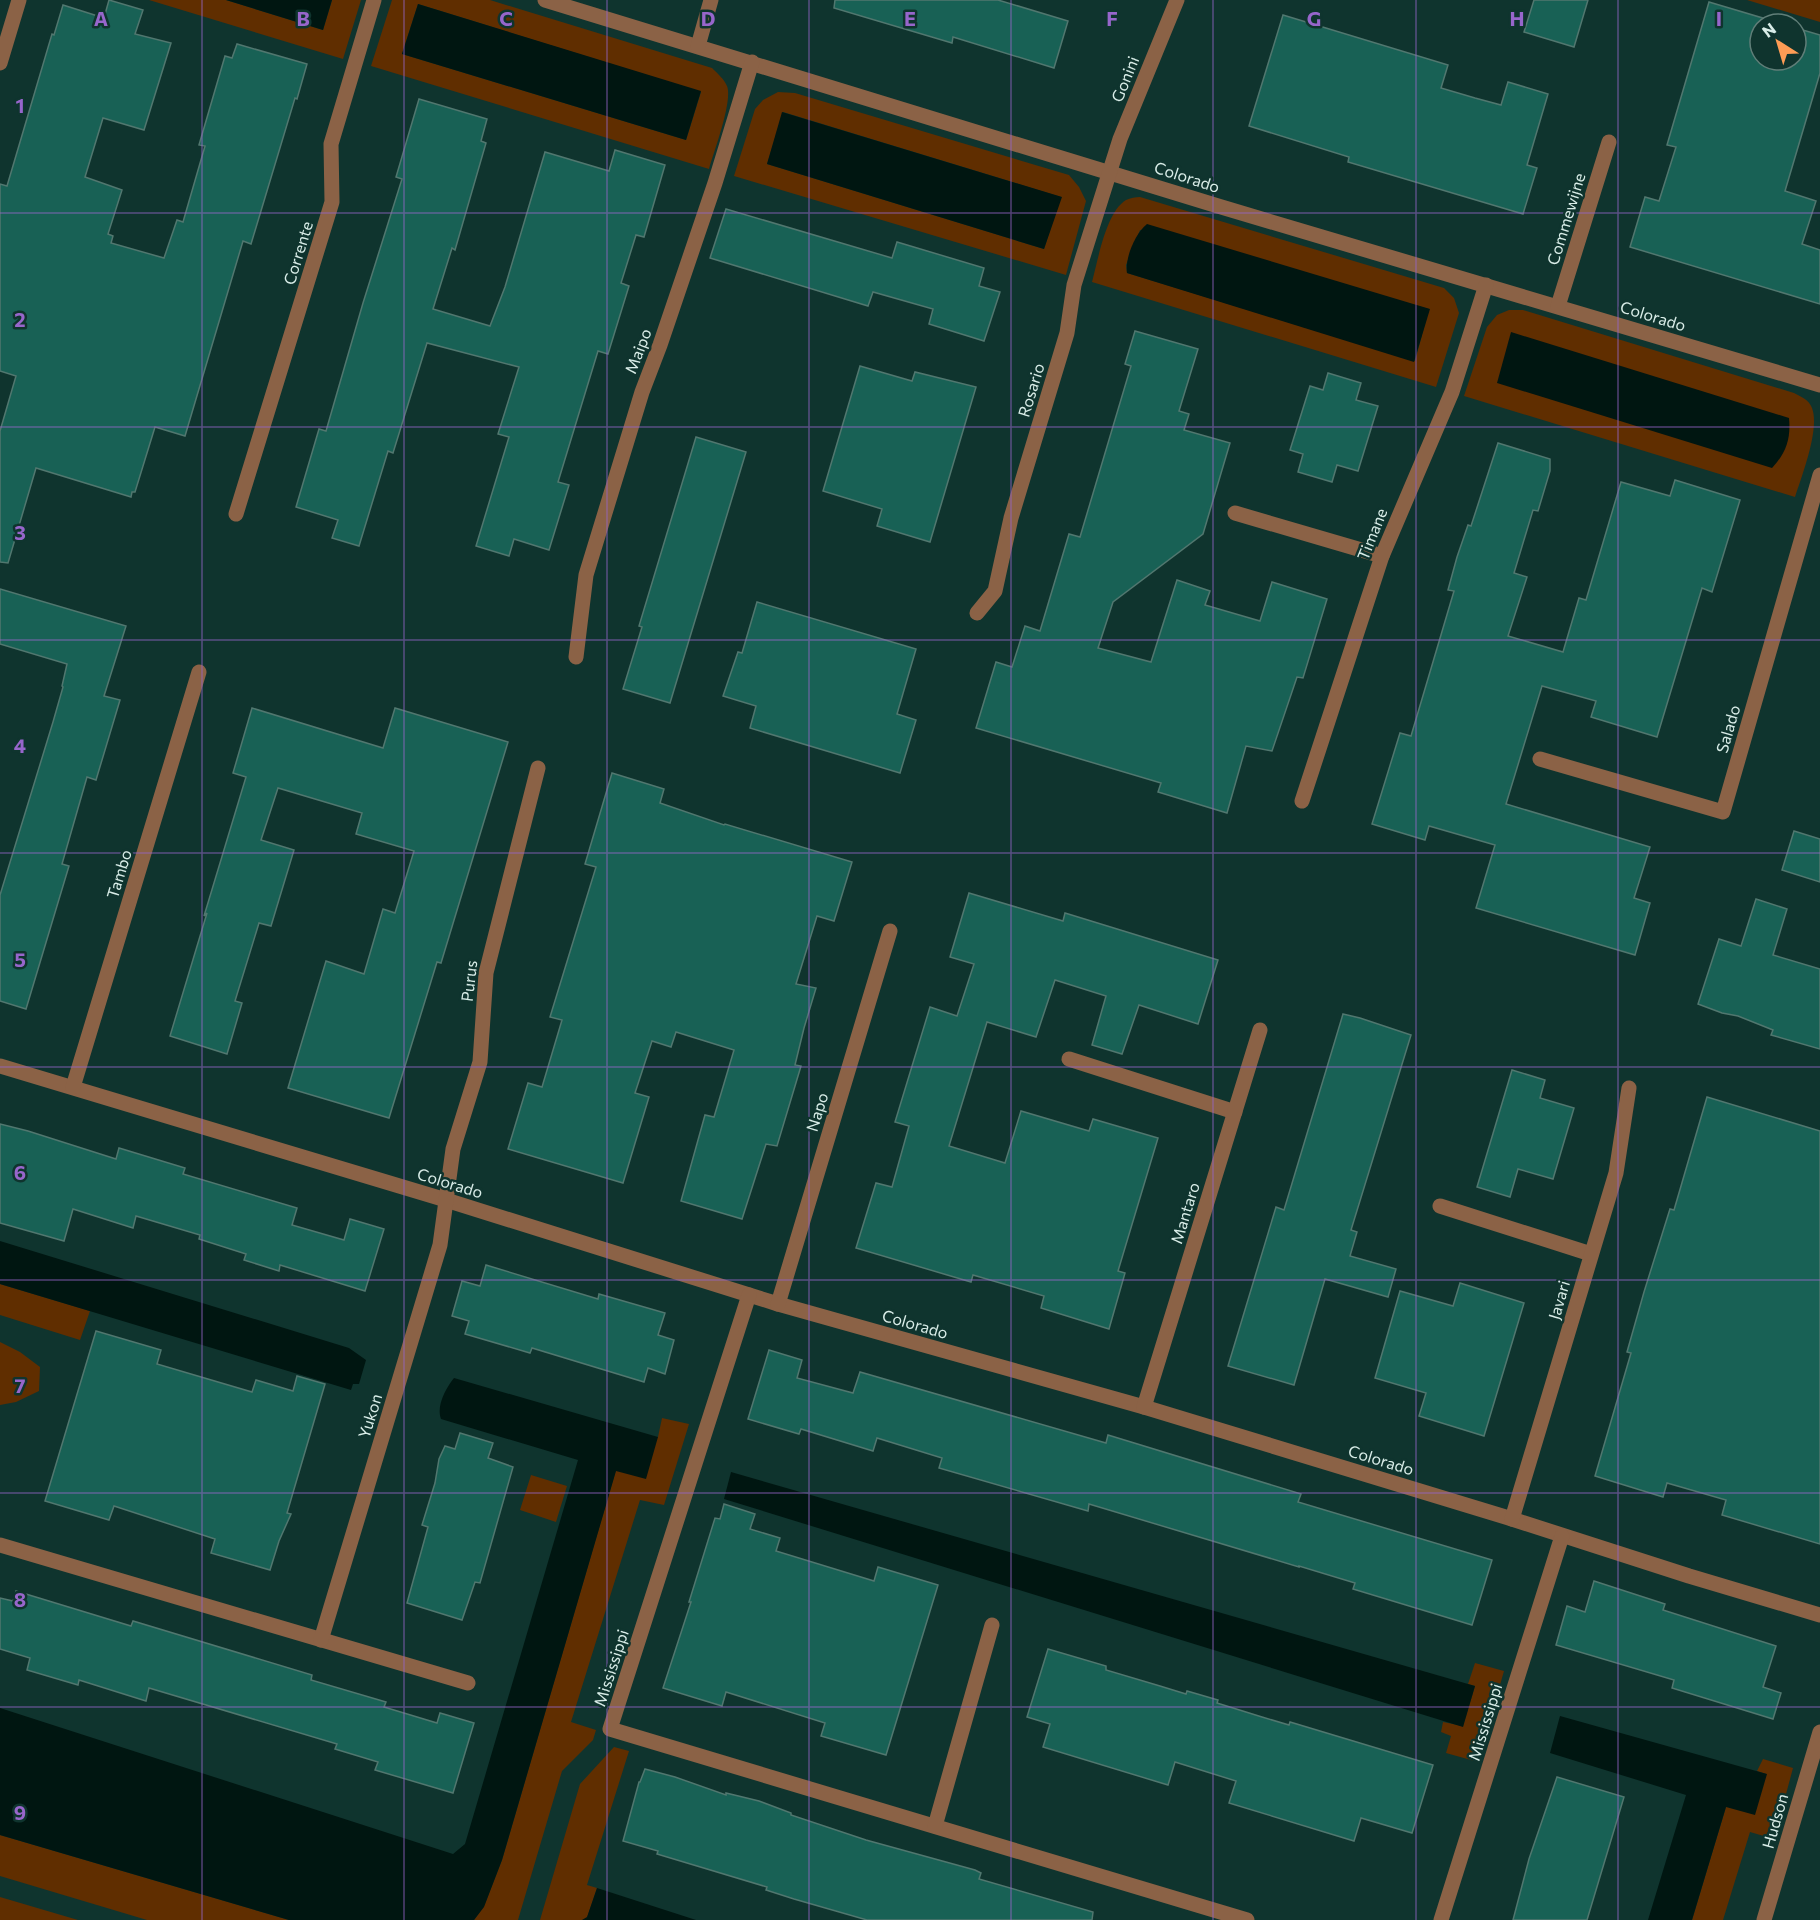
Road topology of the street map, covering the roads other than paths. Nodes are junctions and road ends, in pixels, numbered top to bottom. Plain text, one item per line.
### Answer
1 (19, 0) edge
2 (374, 0) edge
3 (545, 0) edge
4 (711, 0) edge
5 (1177, 0) edge
6 (698, 46) junction
7 (752, 62) junction
8 (0, 63) edge
9 (1609, 142) dead end
10 (1109, 172) junction
11 (1486, 285) junction
12 (1558, 306) junction
13 (1820, 385) edge
14 (1820, 475) edge
15 (1235, 513) dead end
16 (236, 514) dead end
17 (1382, 556) junction
18 (977, 613) dead end
19 (576, 657) dead end
20 (199, 672) dead end
21 (1540, 759) dead end
22 (538, 768) dead end
23 (1302, 801) dead end
24 (890, 931) dead end
25 (1260, 1030) dead end
26 (1069, 1059) dead end
27 (0, 1066) edge
28 (73, 1087) junction
29 (1629, 1088) dead end
30 (1235, 1112) junction
31 (446, 1200) junction
32 (1440, 1206) dead end
33 (1591, 1254) junction
34 (748, 1295) junction
35 (778, 1304) junction
36 (1144, 1407) junction
37 (1512, 1519) junction
38 (1562, 1536) junction
39 (0, 1545) edge
40 (1820, 1615) edge
41 (992, 1625) dead end
42 (321, 1640) junction
43 (468, 1683) dead end
44 (1820, 1732) edge
45 (935, 1826) junction
46 (1247, 1920) edge
47 (1442, 1920) edge
48 (1764, 1920) edge

1 - 8 street
2 - 16 street, Corrente
3 - 6 street, Colorado
4 - 6 street
5 - 10 street, Gonini
6 - 7 street, Colorado
7 - 10 street, Colorado
7 - 19 street, Maipo
9 - 12 street, Commewijne
10 - 11 street, Colorado
10 - 18 street, Rosario
11 - 12 street, Colorado
11 - 17 street, Timane
12 - 13 street, Colorado
14 - 21 street, Salado
15 - 17 street
17 - 23 street, Timane
20 - 28 street, Tambo
22 - 31 street, Purus
24 - 35 street, Napo
25 - 30 street, Mantaro
26 - 30 street
27 - 28 street, Colorado
28 - 31 street, Colorado
29 - 33 street, Javari
30 - 36 street, Mantaro
31 - 34 street, Colorado
31 - 42 street, Yukon
32 - 33 street
33 - 37 street, Javari
34 - 35 street, Colorado
34 - 45 street, Mississippi
35 - 36 street, Colorado
36 - 37 street, Colorado
37 - 38 street, Colorado
38 - 40 street, Colorado
38 - 47 street, Mississippi
39 - 42 street
41 - 45 street
42 - 43 street
44 - 48 street, Hudson
45 - 46 street, Mississippi

